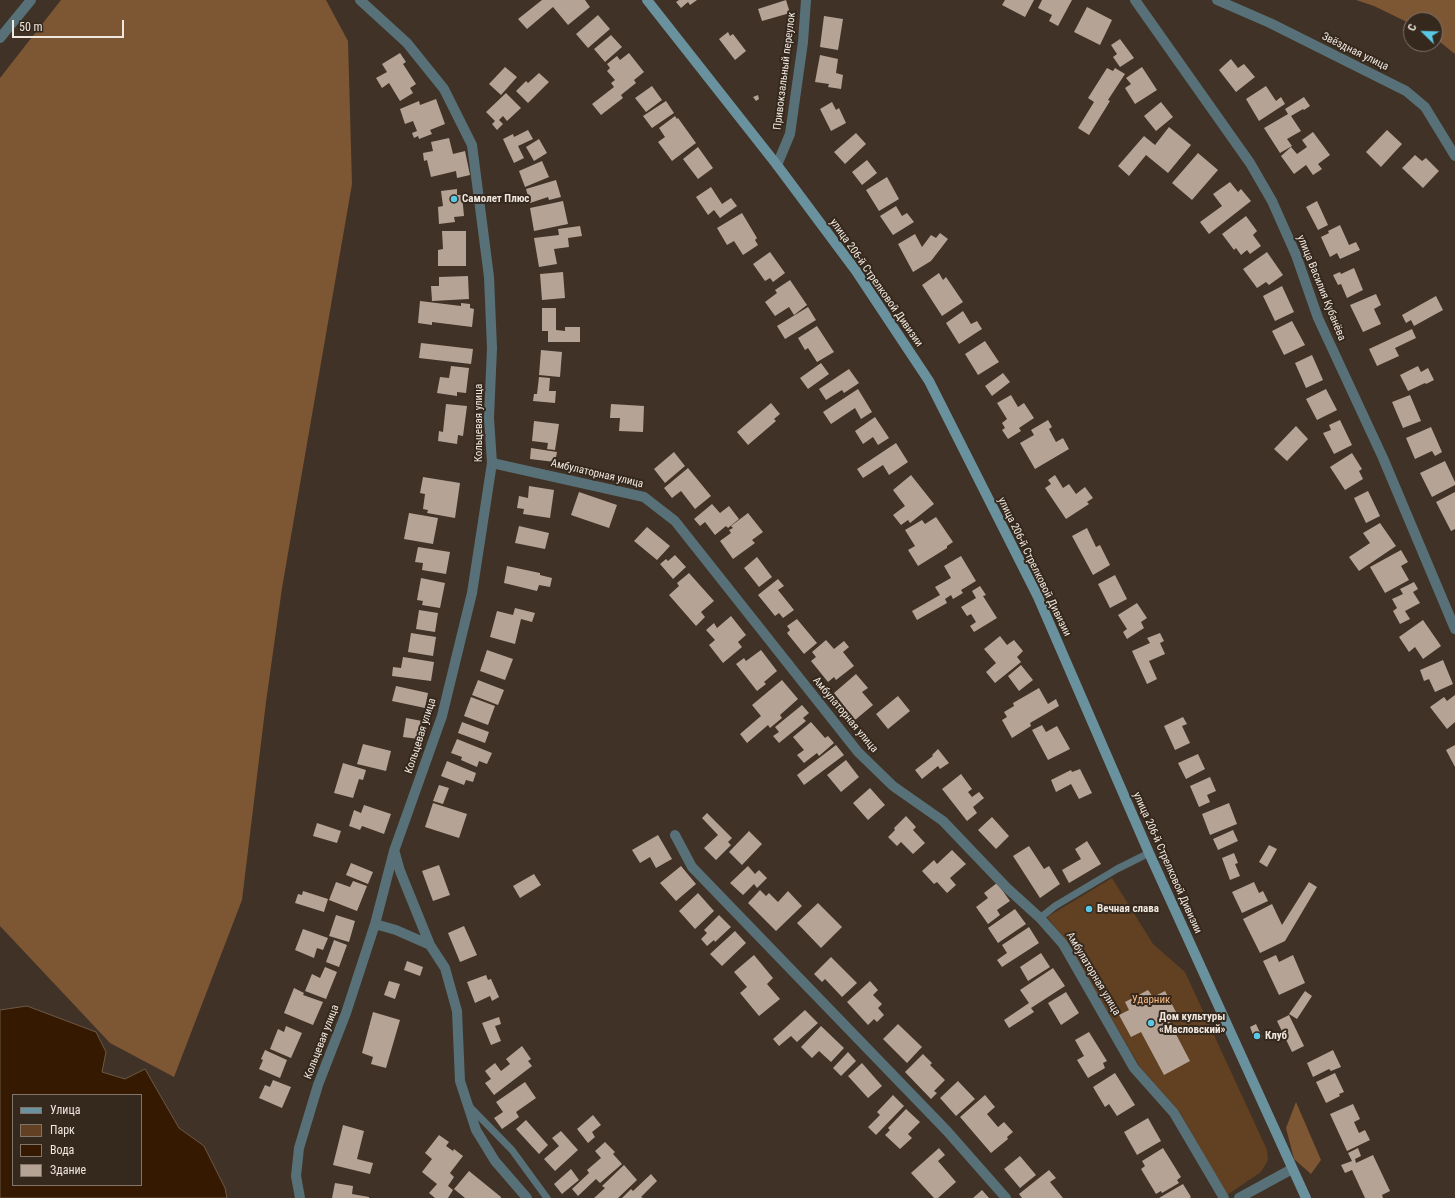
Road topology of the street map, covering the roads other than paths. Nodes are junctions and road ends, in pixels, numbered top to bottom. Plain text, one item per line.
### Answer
1 (31, 0) edge
2 (360, 0) edge
3 (647, 0) edge
4 (806, 0) edge
5 (1135, 0) edge
6 (1217, 0) edge
7 (0, 38) edge
8 (1455, 156) edge
9 (777, 165) junction
10 (492, 463) junction
11 (1455, 629) edge
12 (675, 835) dead end
13 (394, 851) junction
14 (1149, 853) junction
15 (1040, 918) junction
16 (375, 924) junction
17 (430, 945) junction
18 (468, 1105) junction
19 (1292, 1169) junction
20 (300, 1198) edge
21 (527, 1198) edge
22 (547, 1198) edge
23 (1006, 1198) edge
24 (1224, 1198) edge
25 (1239, 1198) edge
26 (1306, 1198) edge

1 - 7 street
2 - 10 street, Кольцевая улица
3 - 9 main road, улица 206-й Стрелковой Дивизии
4 - 9 street, Привокзальный переулок
5 - 11 street, улица Василия Кубанёва
6 - 8 street, Звёздная улица
9 - 14 main road, улица 206-й Стрелковой Дивизии
10 - 13 street, Кольцевая улица
10 - 15 street, Амбулаторная улица
12 - 23 street
13 - 16 street, Кольцевая улица
13 - 17 street
14 - 15 lane
14 - 19 main road, улица 206-й Стрелковой Дивизии
15 - 24 street, Амбулаторная улица
16 - 17 street
16 - 20 street, Кольцевая улица
17 - 18 street
18 - 21 street
18 - 22 lane
19 - 25 street
19 - 26 main road, улица 206-й Стрелковой Дивизии

